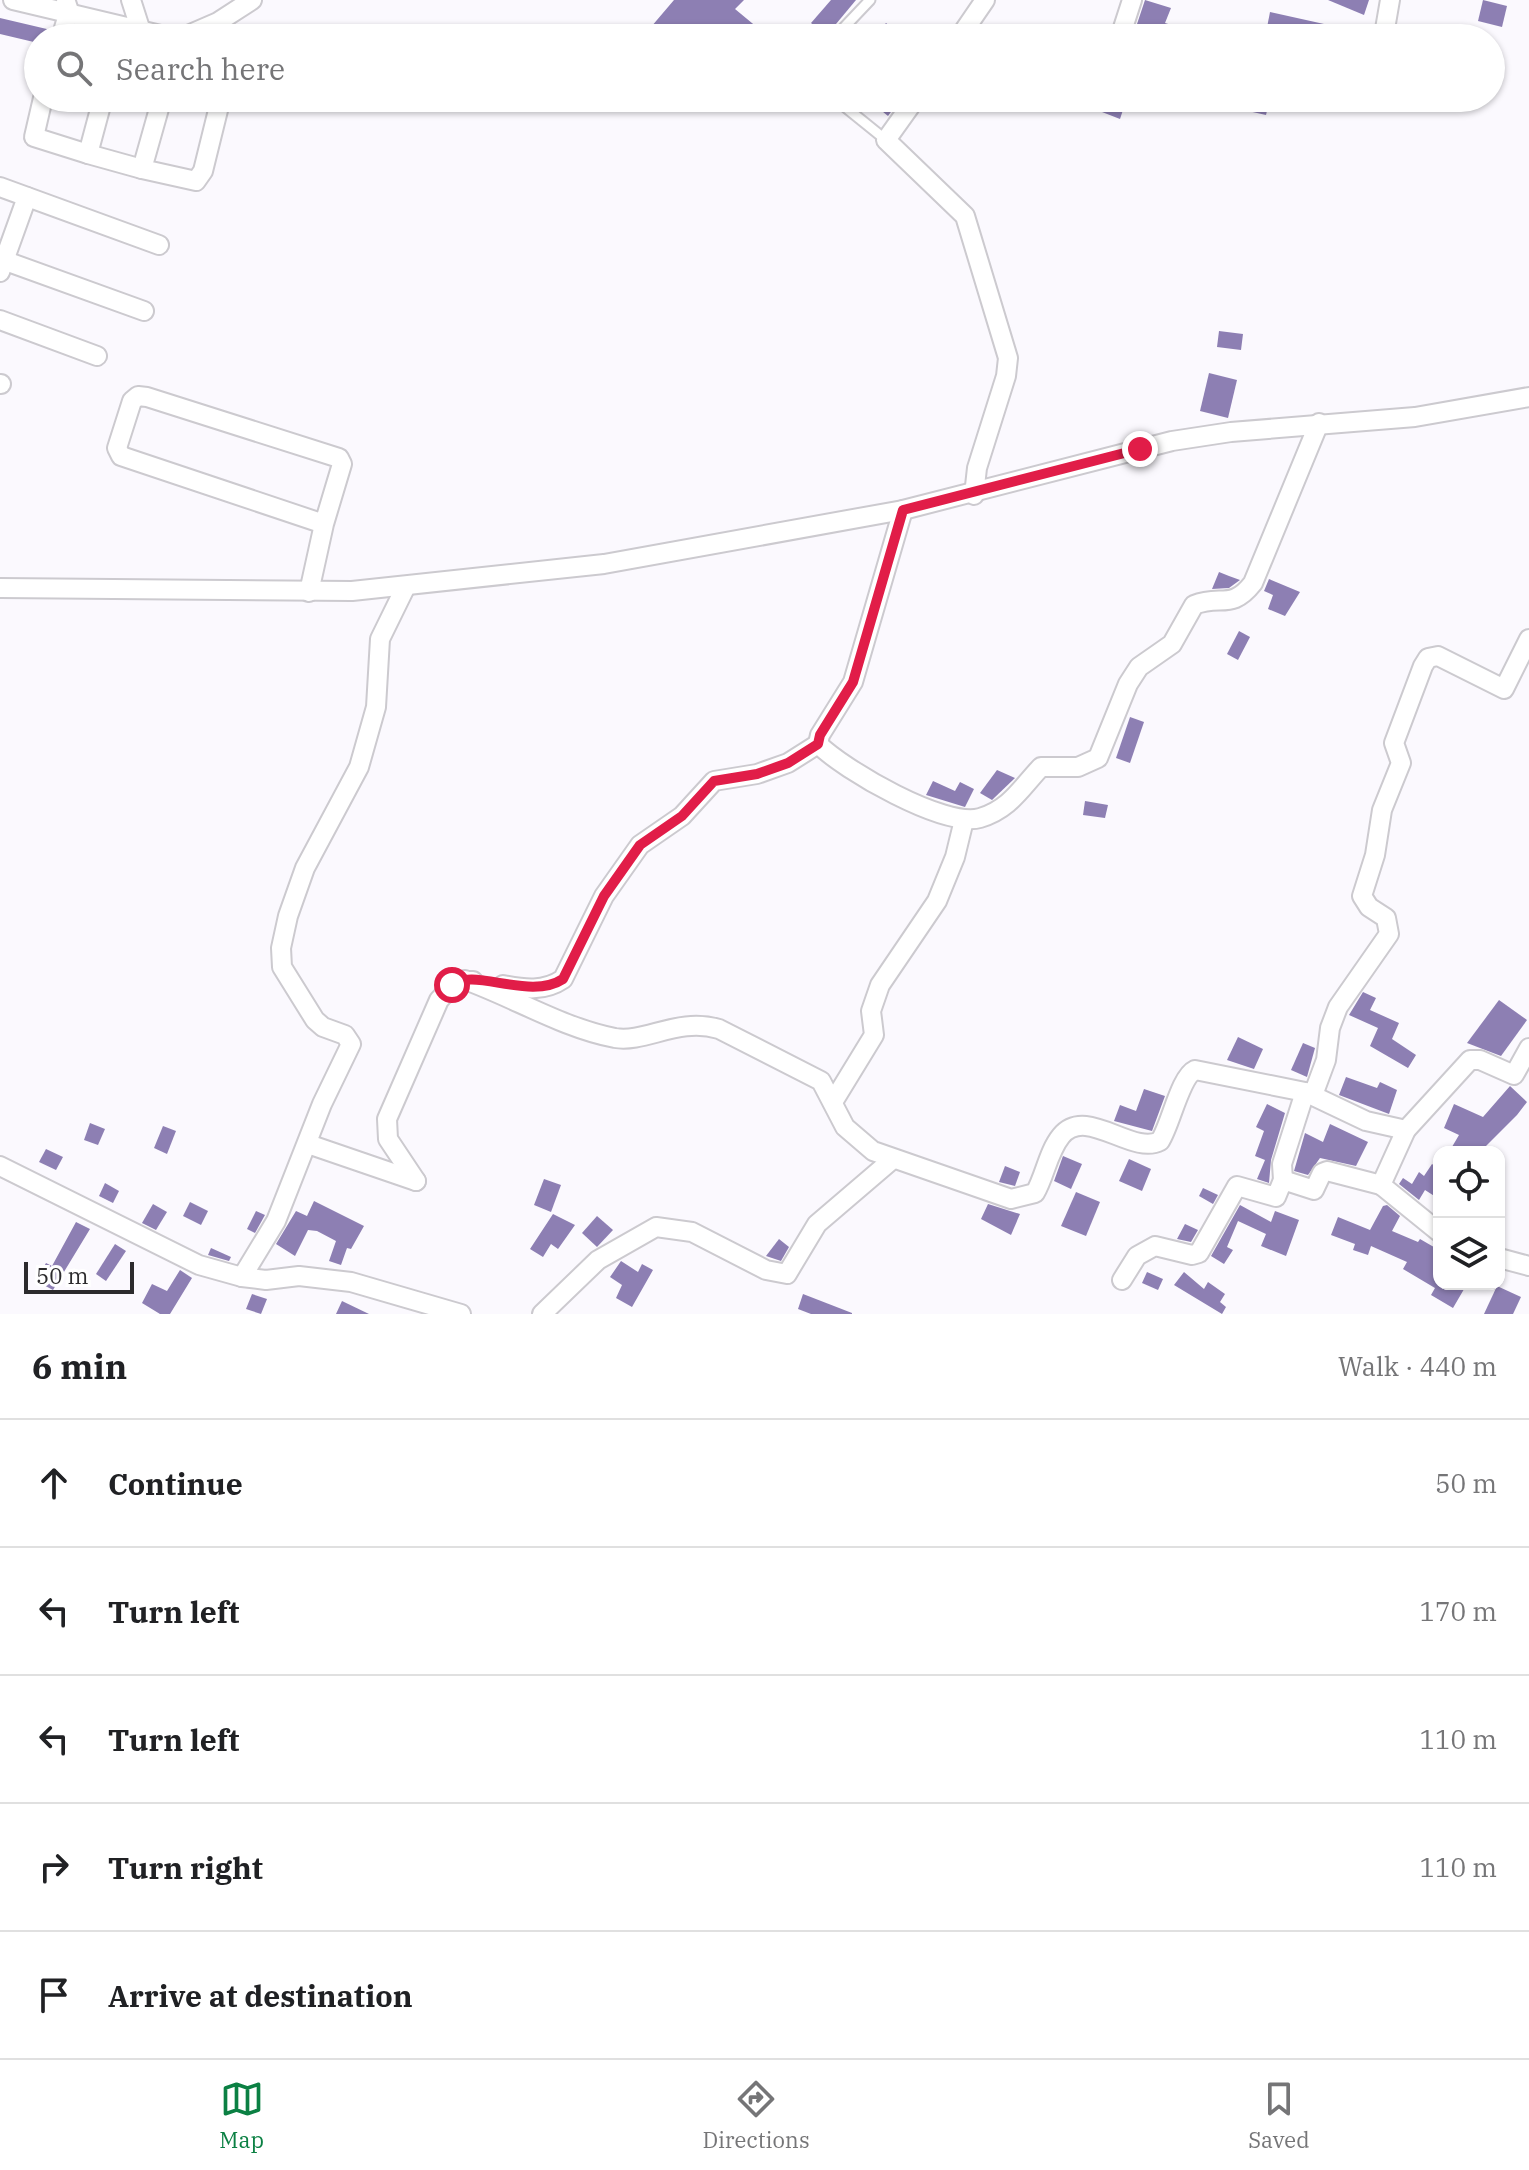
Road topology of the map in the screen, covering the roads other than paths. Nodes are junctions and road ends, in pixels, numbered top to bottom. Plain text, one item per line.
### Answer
1 (13, 0) edge
2 (131, 0) edge
3 (252, 0) edge
4 (870, 0) edge
5 (985, 0) edge
6 (1132, 0) edge
7 (1390, 0) edge
8 (67, 6) edge
9 (112, 24) edge
10 (128, 24) edge
11 (227, 24) edge
12 (847, 24) edge
13 (969, 24) edge
14 (1124, 24) edge
15 (1386, 24) edge
16 (40, 112) edge
17 (99, 112) edge
18 (158, 112) edge
19 (217, 112) edge
20 (851, 112) edge
21 (906, 112) edge
22 (886, 140) junction
23 (88, 154) junction
24 (142, 169) junction
25 (0, 187) edge
26 (27, 197) junction
27 (159, 245) dead end
28 (1, 264) edge
29 (144, 311) dead end
30 (0, 320) edge
31 (97, 356) dead end
32 (1529, 397) edge
33 (1319, 423) junction
34 (974, 495) junction
35 (903, 510) junction
36 (324, 524) junction
37 (406, 586) junction
38 (0, 588) edge
39 (309, 592) junction
40 (1529, 639) edge
41 (818, 744) junction
42 (964, 820) junction
43 (465, 980) junction
44 (1529, 1048) edge
45 (1309, 1094) junction
46 (833, 1102) junction
47 (1406, 1130) junction
48 (308, 1144) junction
49 (893, 1159) junction
50 (0, 1166) edge
51 (1283, 1180) junction
52 (1381, 1185) junction
53 (1433, 1227) edge
54 (1505, 1260) edge
55 (1529, 1266) edge
56 (242, 1277) junction
57 (1122, 1280) dead end
58 (461, 1314) edge
59 (542, 1314) edge

1 - 8 street
2 - 10 street
3 - 11 street
4 - 12 lane
5 - 13 street
6 - 14 street
7 - 15 street
8 - 9 street
16 - 23 street
17 - 23 street
18 - 24 street
19 - 24 street
20 - 22 lane
21 - 22 street
22 - 34 street
23 - 24 street
25 - 26 street
26 - 27 street
26 - 28 street
28 - 29 street
30 - 31 street
32 - 33 street
33 - 34 street
33 - 42 street
34 - 35 street
35 - 37 street
35 - 41 street
36 - 36 street
36 - 39 street
37 - 39 street
37 - 48 street
38 - 39 street
40 - 45 street
41 - 42 street
41 - 43 street
42 - 46 street
43 - 46 street
43 - 48 street
44 - 47 street
45 - 47 street
45 - 49 street
45 - 51 street
46 - 49 street
47 - 52 street
48 - 56 street
49 - 59 street
50 - 56 street
51 - 52 street
51 - 57 street
52 - 53 street
54 - 55 street
56 - 58 street

